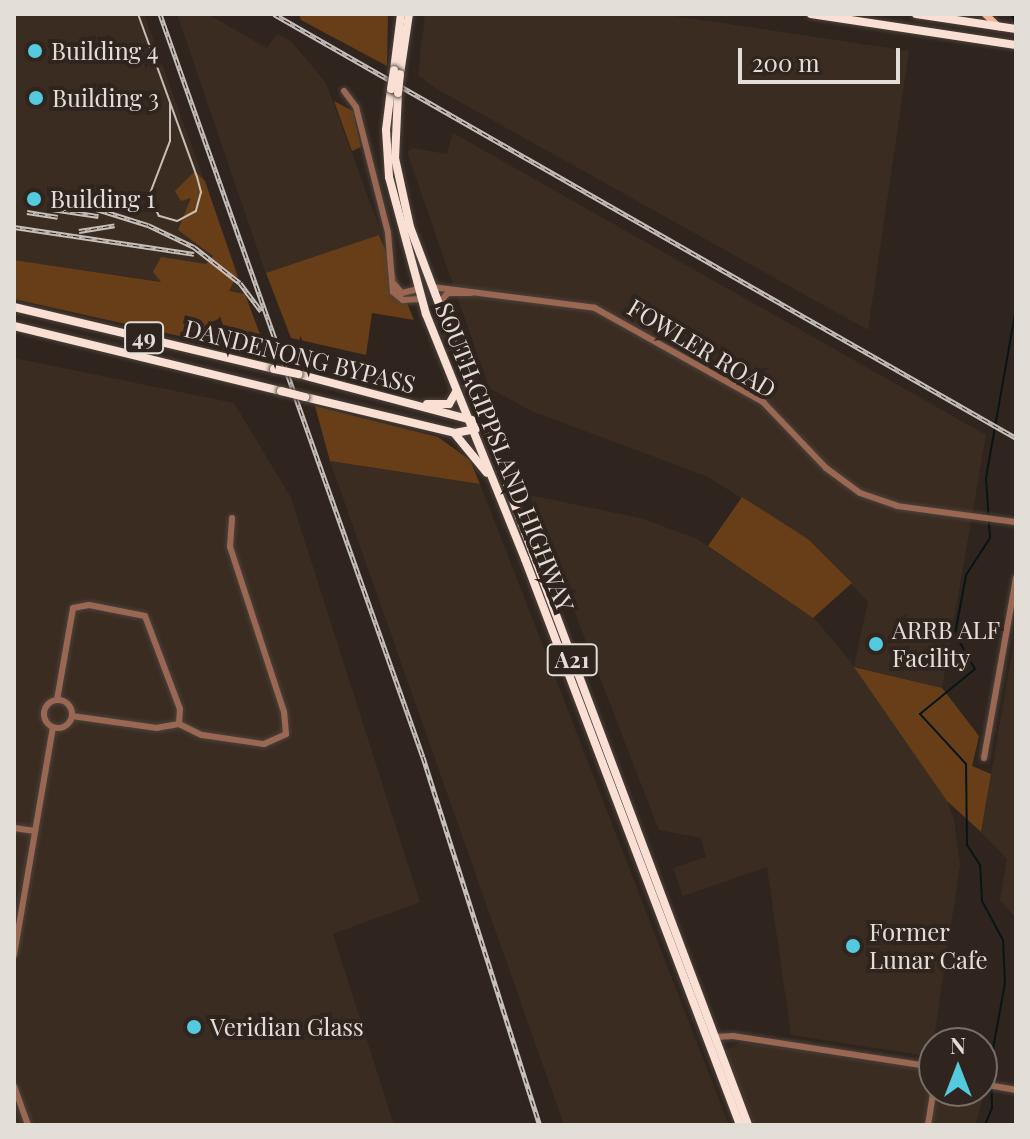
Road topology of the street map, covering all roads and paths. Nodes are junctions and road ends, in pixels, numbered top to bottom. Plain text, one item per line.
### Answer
1 (399, 14) edge
2 (409, 14) edge
3 (811, 14) edge
4 (916, 14) edge
5 (985, 14) edge
6 (971, 18) edge
7 (1002, 27) junction
8 (1016, 29) edge
9 (968, 37) junction
10 (1013, 44) edge
11 (397, 72) junction
12 (344, 91) dead end
13 (394, 91) junction
14 (392, 280) junction
15 (432, 287) junction
16 (418, 289) junction
17 (491, 291) junction
18 (421, 299) junction
19 (438, 305) junction
20 (14, 307) edge
21 (14, 326) edge
22 (455, 388) junction
23 (403, 403) junction
24 (468, 419) junction
25 (483, 425) junction
26 (473, 430) junction
27 (450, 432) junction
28 (498, 490) junction
29 (232, 518) dead end
30 (1016, 522) edge
31 (529, 558) junction
32 (1016, 578) edge
33 (1009, 629) junction
34 (1016, 636) edge
35 (57, 700) junction
36 (72, 716) junction
37 (179, 724) junction
38 (53, 727) junction
39 (984, 758) dead end
40 (14, 828) edge
41 (35, 831) junction
42 (14, 955) edge
43 (711, 1042) junction
44 (918, 1065) edge
45 (14, 1086) edge
46 (744, 1124) edge
47 (28, 1125) edge

1 - 11 highway, SOUTH GIPPSLAND HIGHWAY
2 - 11 highway, SOUTH GIPPSLAND HIGHWAY
3 - 9 highway
4 - 6 highway
5 - 7 main road
6 - 7 highway
6 - 9 highway
7 - 8 highway
9 - 10 highway
11 - 13 highway, SOUTH GIPPSLAND HIGHWAY, bridge
12 - 14 street
13 - 15 highway, SOUTH GIPPSLAND HIGHWAY / A21
13 - 16 highway, SOUTH GIPPSLAND HIGHWAY / A21
14 - 16 street
14 - 18 street
15 - 16 highway
15 - 17 street, FOWLER ROAD
15 - 18 highway
15 - 19 highway, SOUTH GIPPSLAND HIGHWAY / A21
16 - 18 highway, SOUTH GIPPSLAND HIGHWAY / A21
17 - 19 street
17 - 30 street, FOWLER ROAD
18 - 22 highway, SOUTH GIPPSLAND HIGHWAY / A21
19 - 25 highway, SOUTH GIPPSLAND HIGHWAY / A21
20 - 23 highway, DANDENONG BYPASS / 49, bridge
21 - 27 highway, DANDENONG BYPASS / 49, bridge
22 - 23 highway, 49
22 - 24 highway, SOUTH GIPPSLAND HIGHWAY / A21
23 - 24 highway, DANDENONG BYPASS / 49
24 - 25 highway, DANDENONG BYPASS / 49
24 - 26 highway, SOUTH GIPPSLAND HIGHWAY / A21
25 - 26 highway, 49
25 - 31 highway, SOUTH GIPPSLAND HIGHWAY / A21
26 - 27 highway, DANDENONG BYPASS / 49
26 - 28 highway, SOUTH GIPPSLAND HIGHWAY / A21
27 - 28 highway
28 - 31 highway, SOUTH GIPPSLAND HIGHWAY / A21
29 - 37 street
31 - 43 highway, SOUTH GIPPSLAND HIGHWAY / A21
32 - 33 street
33 - 34 street
33 - 39 street
35 - 36 street
35 - 37 street
35 - 38 street
36 - 37 street
36 - 38 street
38 - 41 street
40 - 41 street
41 - 42 street
43 - 44 street
43 - 46 highway, SOUTH GIPPSLAND HIGHWAY / A21
45 - 47 street

